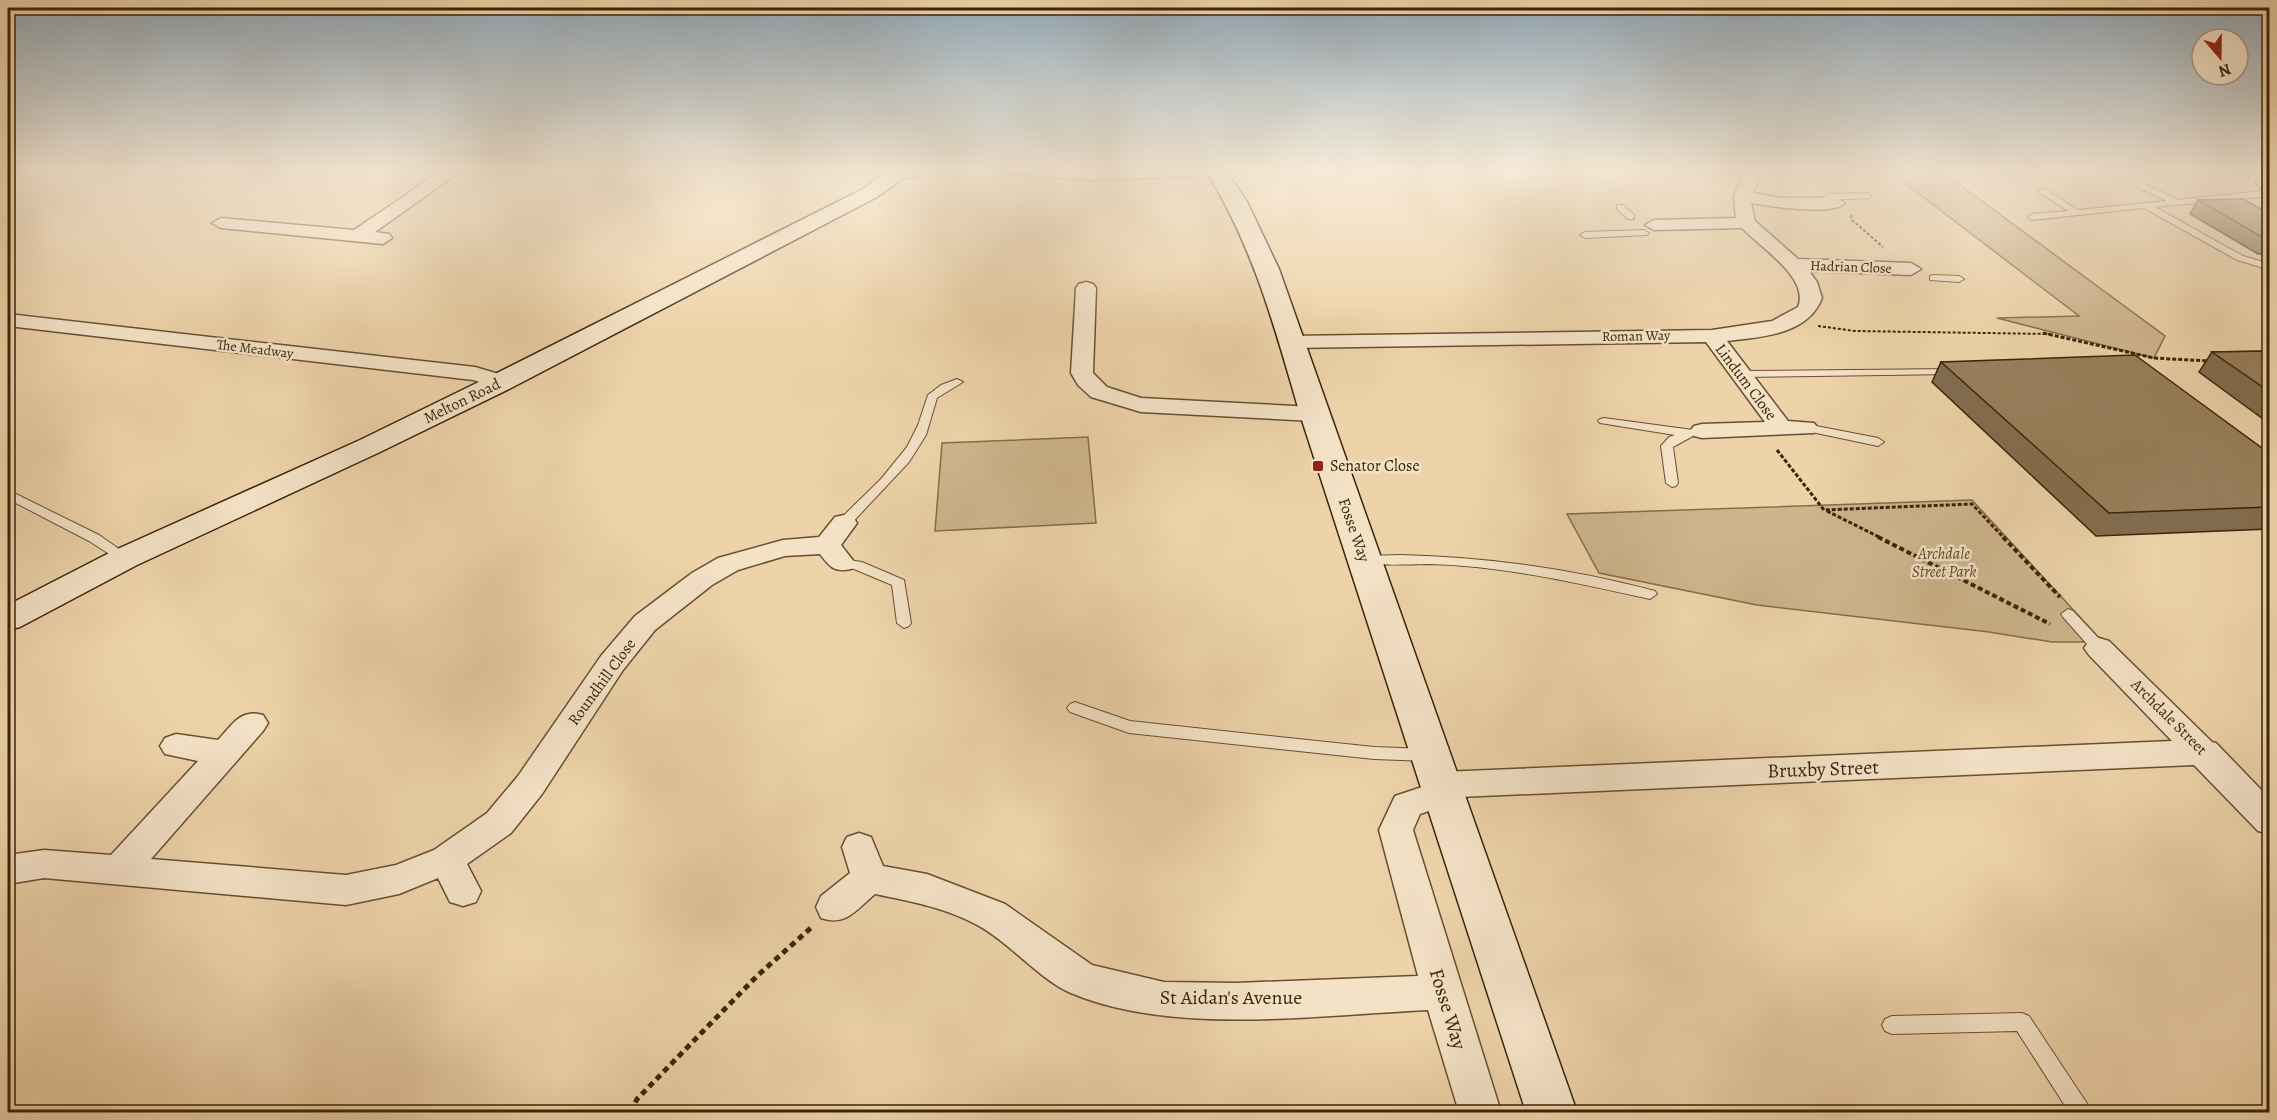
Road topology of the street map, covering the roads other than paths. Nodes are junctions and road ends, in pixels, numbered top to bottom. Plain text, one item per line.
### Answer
1 (224, 223) edge
2 (376, 223) edge
3 (811, 223) edge
4 (1248, 223) edge
5 (1641, 223) edge
6 (2177, 223) edge
7 (1747, 224) joint
8 (1649, 229) junction
9 (360, 234) junction
10 (1586, 236) dead end
11 (383, 238) dead end
12 (1791, 265) junction
13 (2270, 267) edge
14 (1933, 278) joint
15 (1959, 279) dead end
16 (1086, 288) dead end
17 (8, 321) edge
18 (1712, 336) junction
19 (1290, 342) junction
20 (1960, 372) edge
21 (1741, 374) junction
22 (501, 382) junction
23 (957, 382) dead end
24 (1314, 414) junction
25 (1604, 421) dead end
26 (1806, 428) joint
27 (1770, 429) junction
28 (1696, 432) junction
29 (1878, 442) dead end
30 (1671, 483) dead end
31 (8, 494) edge
32 (837, 544) junction
33 (125, 558) junction
34 (1365, 560) junction
35 (1650, 594) dead end
36 (2068, 614) road end
37 (8, 619) edge
38 (904, 623) dead end
39 (2099, 648) joint
40 (1075, 708) dead end
41 (252, 723) dead end
42 (176, 746) dead end
43 (2205, 752) junction
44 (224, 753) junction
45 (1439, 778) junction
46 (2270, 821) edge
47 (446, 860) junction
48 (8, 870) edge
49 (119, 870) junction
50 (464, 891) dead end
51 (834, 907) road end
52 (1442, 992) junction
53 (1892, 1025) dead end
54 (1480, 1113) edge
55 (1552, 1113) edge
56 (2081, 1113) edge

1 - 9 street
2 - 9 street
3 - 22 street, Melton Road
4 - 19 street, Fosse Way
5 - 8 street
6 - 13 lane
7 - 8 street
7 - 12 street
8 - 10 lane
9 - 11 street
12 - 14 street, Hadrian Close
12 - 18 street, Roman Way
14 - 15 lane
16 - 24 street
17 - 22 street, The Meadway
18 - 19 street, Roman Way
18 - 21 street, Lindum Close
19 - 24 street, Fosse Way
20 - 21 lane
21 - 27 street, Lindum Close
22 - 33 street, Melton Road
23 - 32 lane
24 - 34 street, Fosse Way
25 - 28 lane
26 - 27 street, Lindum Close
26 - 29 lane
27 - 28 street, Lindum Close
28 - 30 lane
31 - 33 lane
32 - 38 lane
32 - 47 street, Roundhill Close
33 - 37 street, Melton Road
34 - 35 lane
34 - 45 street, Fosse Way
36 - 39 lane, Archdale Street
39 - 43 street, Archdale Street
40 - 45 lane
41 - 44 street
42 - 44 street
43 - 45 street, Bruxby Street
43 - 46 street, Archdale Street
44 - 49 street
45 - 52 street, Fosse Way
45 - 55 street, Fosse Way
47 - 49 street, Roundhill Close
47 - 50 street
48 - 49 street, Roundhill Close
51 - 52 street, St Aidan's Avenue
52 - 54 street, Fosse Way
53 - 56 lane

